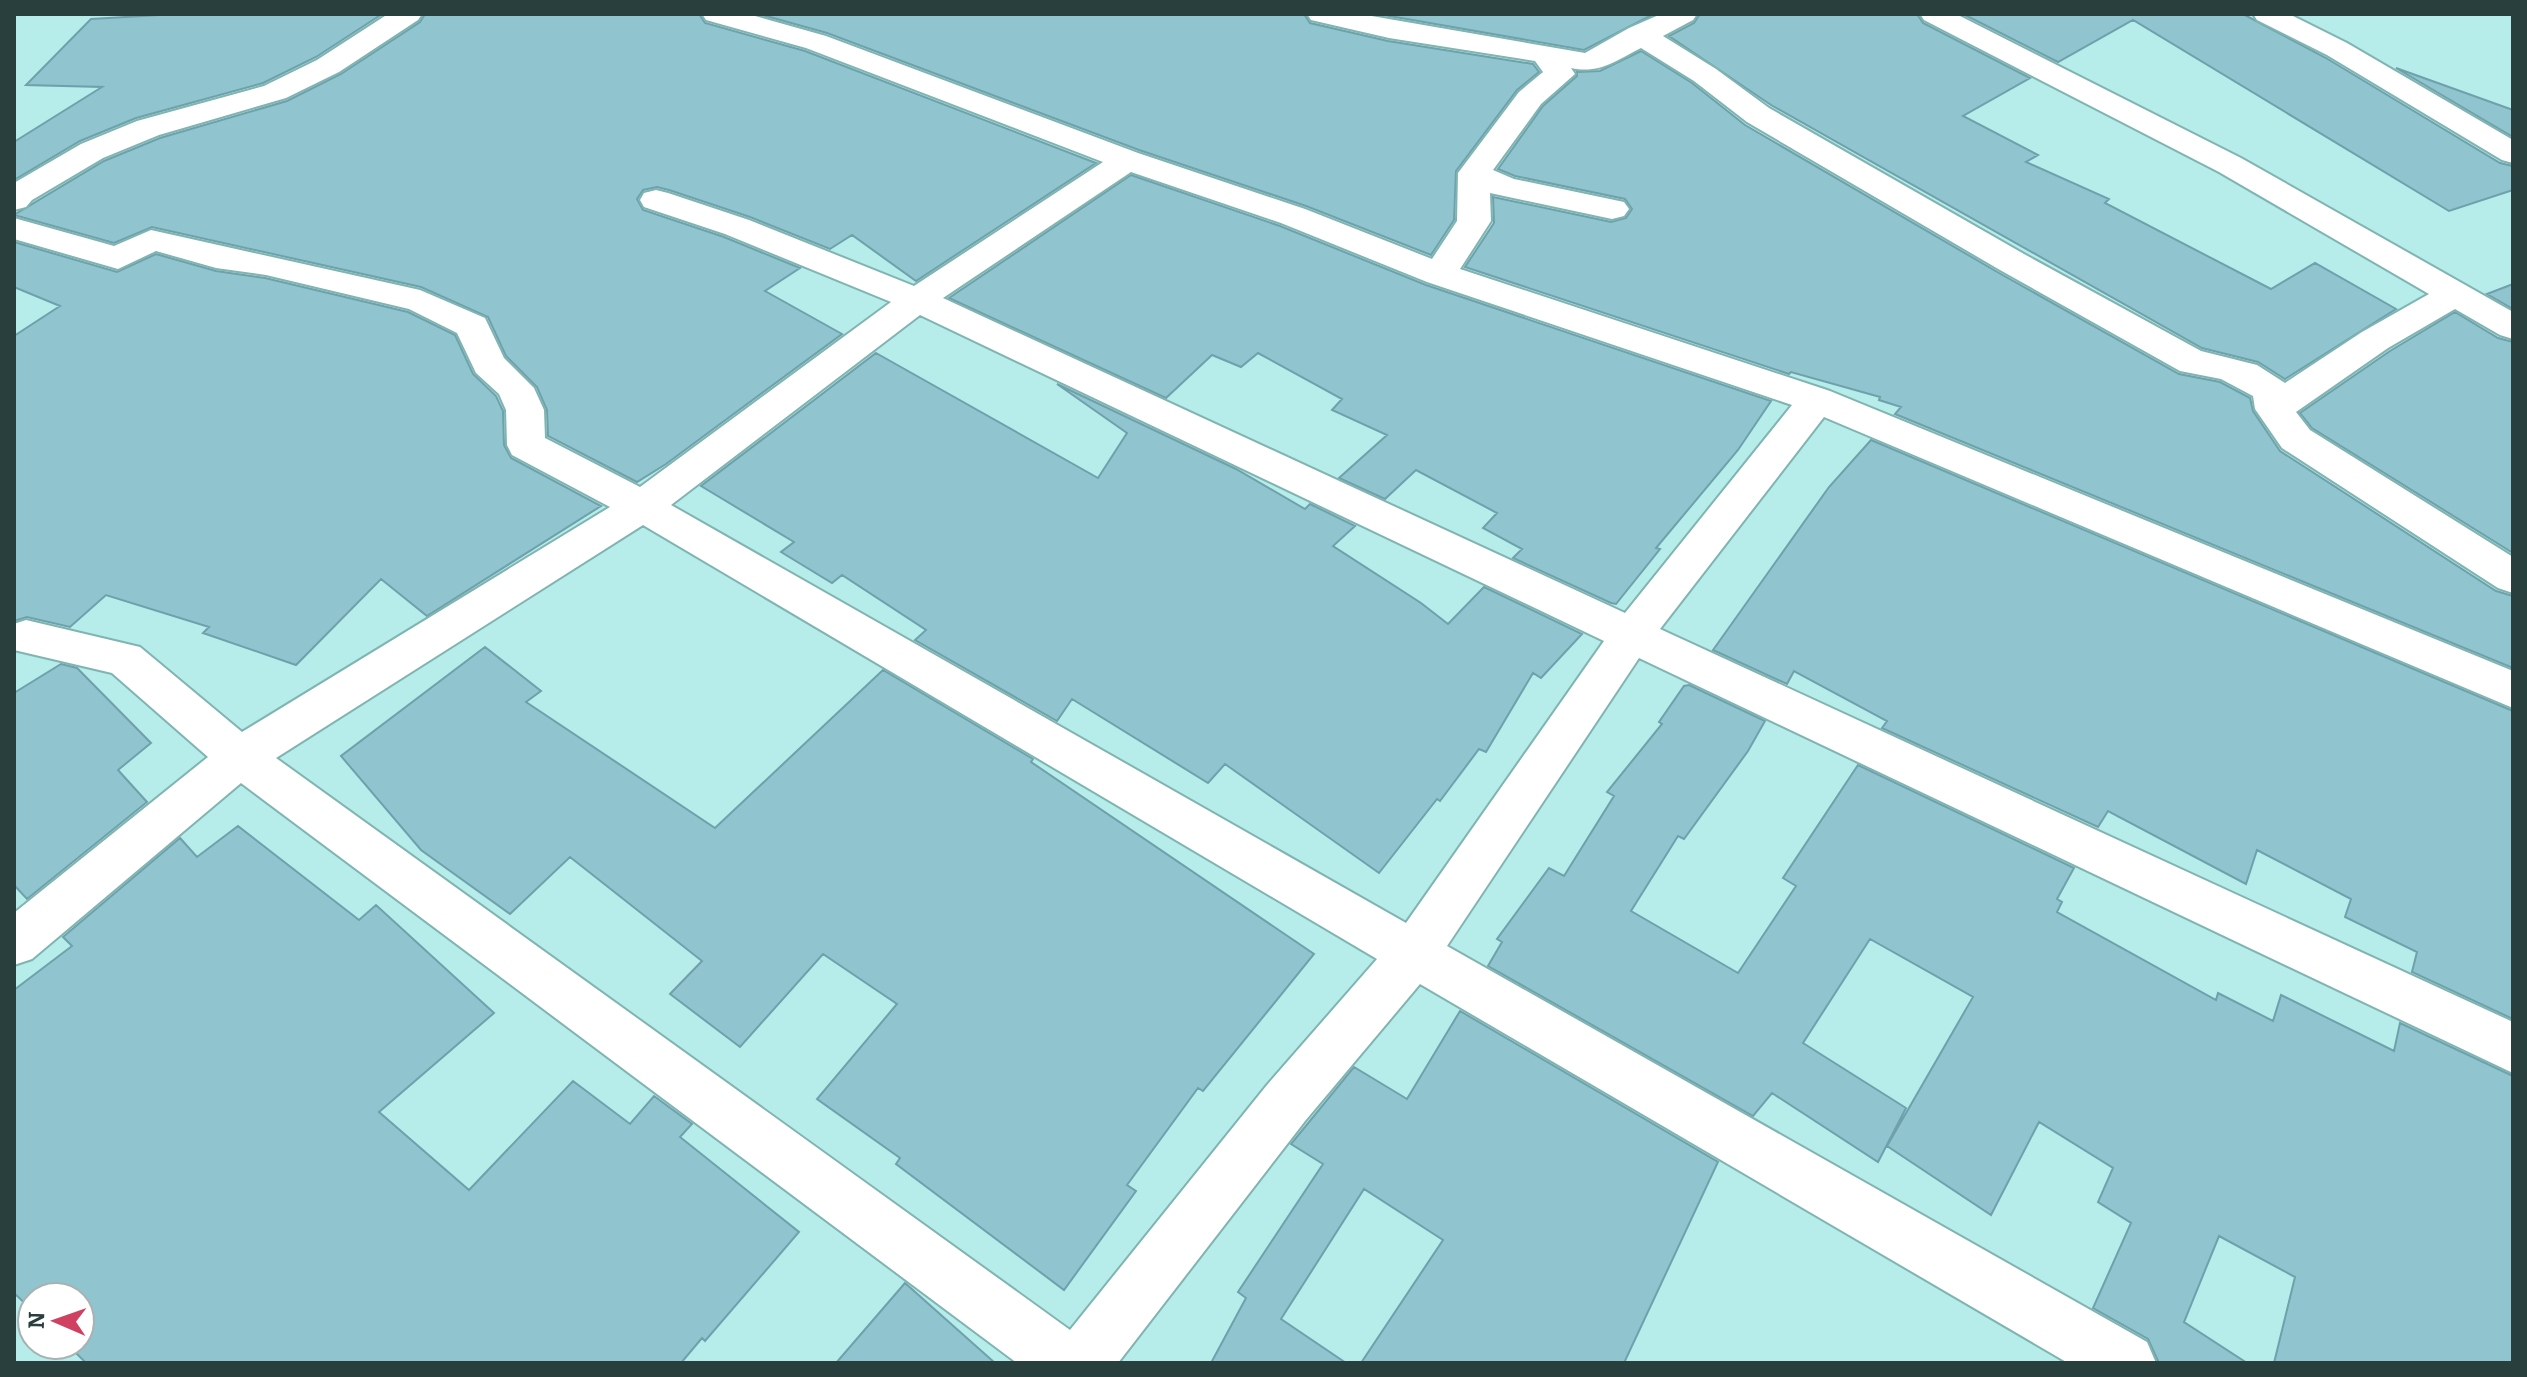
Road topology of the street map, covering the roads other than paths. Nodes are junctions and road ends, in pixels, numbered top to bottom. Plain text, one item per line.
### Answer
1 (408, 14) edge
2 (716, 14) edge
3 (1321, 14) edge
4 (1683, 14) edge
5 (1934, 14) edge
6 (2267, 14) edge
7 (1639, 34) junction
8 (1545, 54) junction
9 (2513, 153) edge
10 (1127, 160) junction
11 (1474, 173) junction
12 (16, 194) edge
13 (656, 200) dead end
14 (1612, 209) dead end
15 (14, 228) edge
16 (1439, 274) junction
17 (2454, 295) junction
18 (917, 300) junction
19 (2513, 327) edge
20 (1817, 400) junction
21 (2274, 409) junction
22 (642, 506) junction
23 (2513, 577) edge
24 (1632, 634) junction
25 (26, 637) dead end
26 (2513, 690) edge
27 (240, 757) junction
28 (14, 943) edge
29 (1414, 953) junction
30 (2513, 1048) edge
31 (1066, 1363) edge
32 (1081, 1363) edge
33 (2126, 1363) edge

1 - 12 street
2 - 10 street
3 - 8 street
4 - 7 street
5 - 17 street
6 - 9 street
7 - 8 street
7 - 21 street
8 - 11 street
10 - 16 street
10 - 18 street
11 - 14 street
11 - 16 street
13 - 18 street
15 - 22 street
16 - 20 street
17 - 19 street
17 - 21 street
18 - 22 street
18 - 24 street
20 - 24 street
20 - 26 street
21 - 23 street
22 - 27 street
22 - 29 street
24 - 29 street
24 - 30 street
25 - 27 street
27 - 28 street
27 - 31 street
29 - 32 street
29 - 33 street

